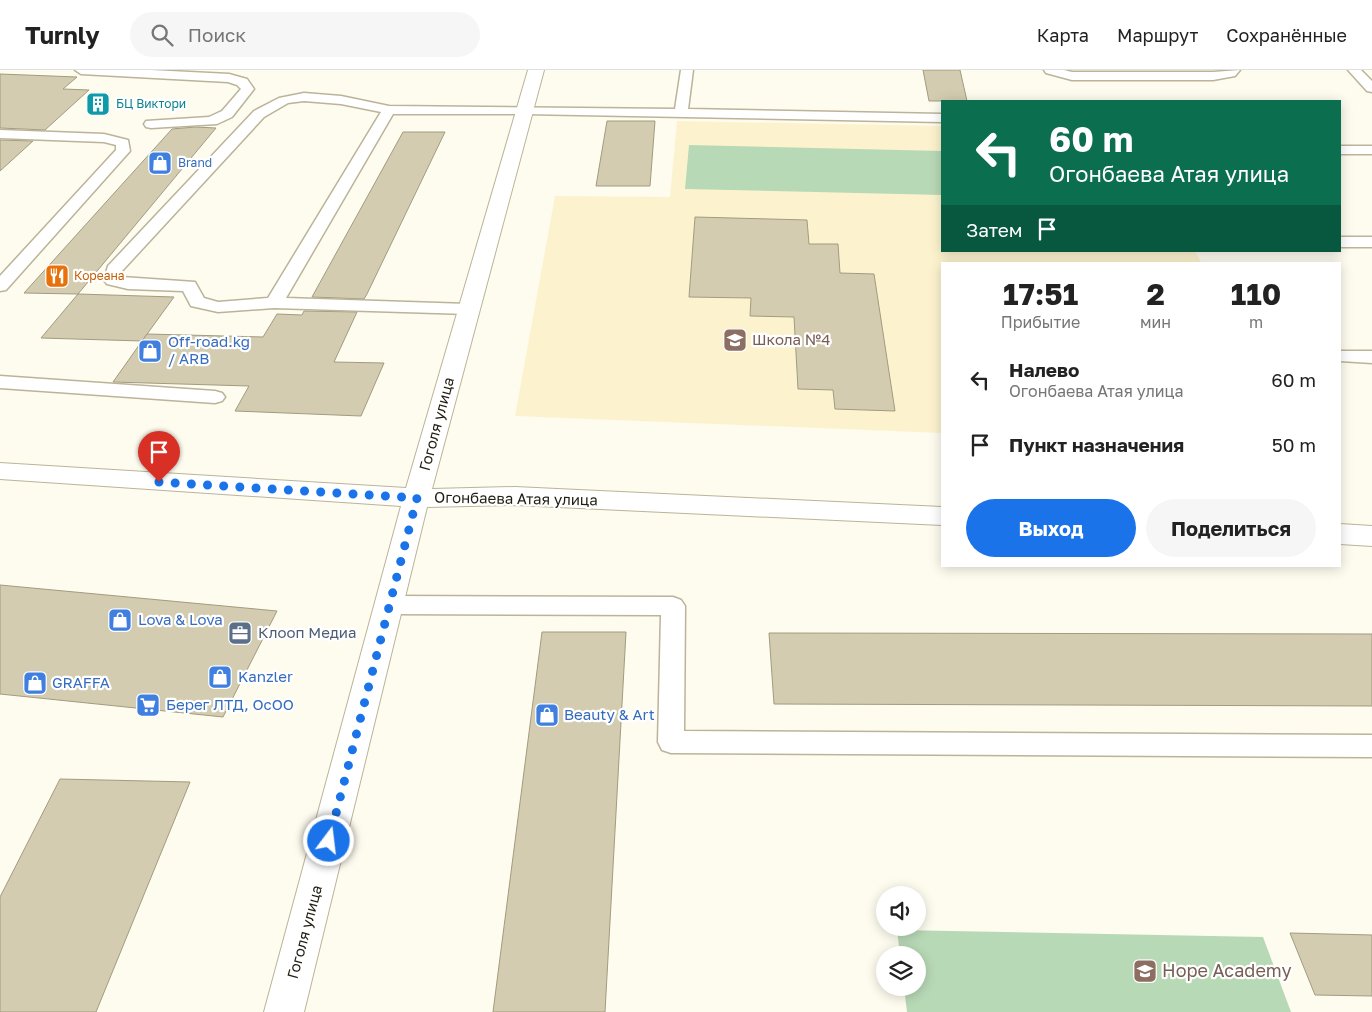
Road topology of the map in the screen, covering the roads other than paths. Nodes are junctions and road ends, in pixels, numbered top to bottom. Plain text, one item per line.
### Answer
1 (81, 70) edge
2 (536, 70) edge
3 (686, 70) edge
4 (1050, 70) edge
5 (1234, 70) edge
6 (1354, 70) edge
7 (1372, 88) edge
8 (389, 110) junction
9 (525, 110) junction
10 (681, 113) junction
11 (941, 118) edge
12 (151, 124) dead end
13 (0, 134) edge
14 (1341, 150) edge
15 (1372, 150) edge
16 (1341, 242) edge
17 (1372, 242) edge
18 (0, 286) edge
19 (274, 303) junction
20 (468, 309) junction
21 (1342, 356) dead end
22 (1372, 357) edge
23 (0, 382) edge
24 (215, 397) dead end
25 (0, 471) edge
26 (417, 498) junction
27 (941, 516) edge
28 (1341, 534) edge
29 (1372, 536) edge
30 (390, 605) junction
31 (1372, 746) edge
32 (284, 1012) edge

1 - 12 lane
2 - 9 street, Гоголя улица
3 - 10 lane
4 - 5 lane
6 - 7 lane
8 - 9 lane
8 - 19 lane
8 - 19 lane
9 - 10 lane
9 - 20 street, Гоголя улица
10 - 11 lane
13 - 18 lane
14 - 15 lane
16 - 17 lane
19 - 20 lane
20 - 26 street, Гоголя улица
21 - 22 lane
23 - 24 lane
25 - 26 street, Огонбаева Атая улица
26 - 27 street, Огонбаева Атая улица
26 - 30 street, Гоголя улица
28 - 29 street
30 - 31 lane
30 - 32 street, Гоголя улица

